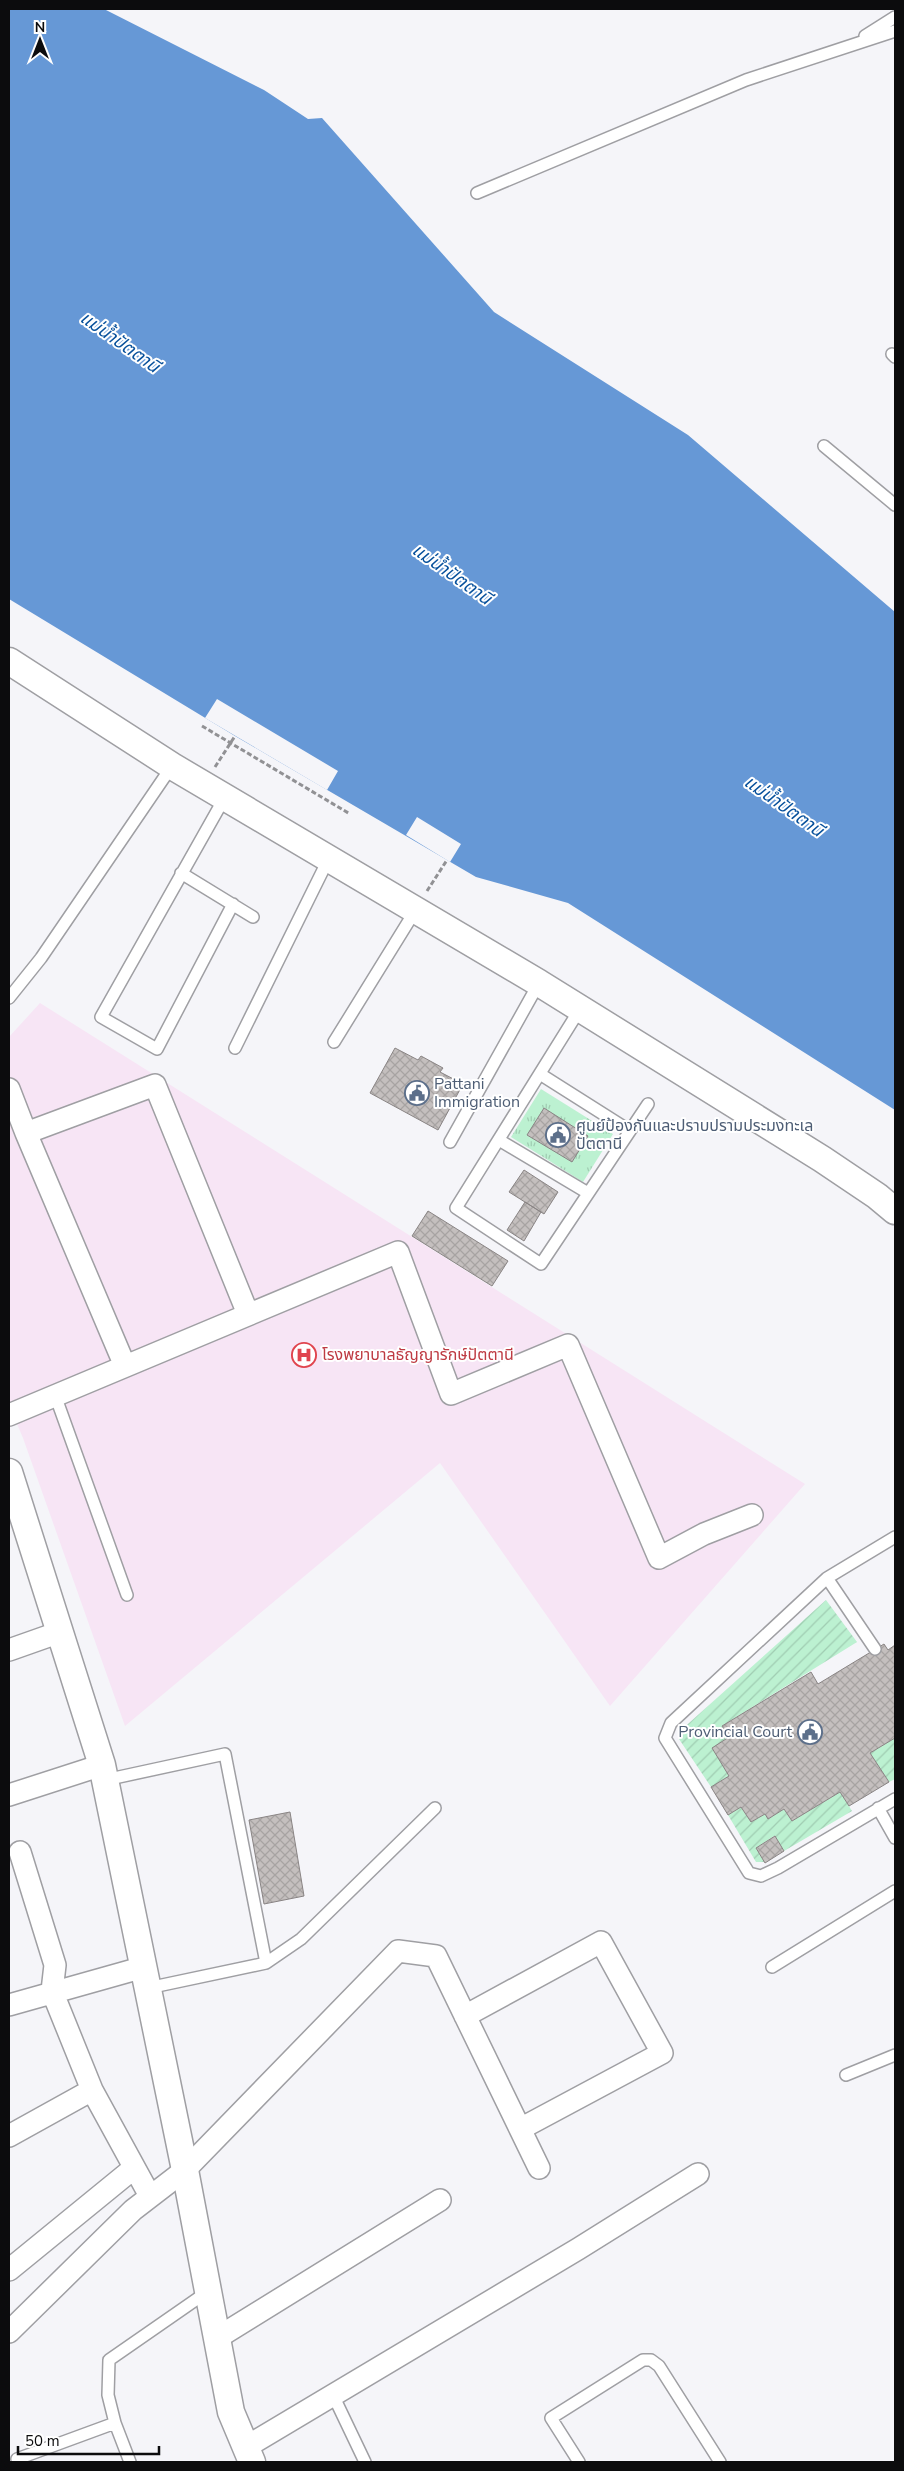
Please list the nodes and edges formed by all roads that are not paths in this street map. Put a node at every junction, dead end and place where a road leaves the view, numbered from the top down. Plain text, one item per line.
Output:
1 (895, 17) edge
2 (895, 30) edge
3 (849, 46) junction
4 (477, 193) dead end
5 (824, 446) dead end
6 (895, 505) edge
7 (9, 660) edge
8 (172, 766) junction
9 (214, 791) junction
10 (328, 860) junction
11 (181, 873) junction
12 (234, 904) junction
13 (415, 911) junction
14 (253, 917) dead end
15 (538, 983) junction
16 (9, 998) edge
17 (580, 1009) junction
18 (334, 1042) dead end
19 (235, 1048) dead end
20 (540, 1074) junction
21 (9, 1089) edge
22 (648, 1104) dead end
23 (630, 1131) junction
24 (26, 1133) junction
25 (499, 1140) junction
26 (450, 1142) dead end
27 (588, 1193) junction
28 (895, 1211) edge
29 (248, 1314) junction
30 (125, 1366) junction
31 (55, 1395) junction
32 (9, 1415) edge
33 (11, 1484) edge
34 (752, 1515) dead end
35 (895, 1537) edge
36 (827, 1578) junction
37 (127, 1595) dead end
38 (60, 1632) junction
39 (875, 1649) dead end
40 (9, 1650) edge
41 (104, 1772) junction
42 (9, 1795) edge
43 (895, 1799) edge
44 (435, 1808) dead end
45 (878, 1808) junction
46 (895, 1838) edge
47 (20, 1852) dead end
48 (895, 1891) edge
49 (266, 1963) junction
50 (772, 1967) dead end
51 (146, 1978) junction
52 (52, 1992) junction
53 (9, 2004) edge
54 (465, 2016) junction
55 (895, 2055) edge
56 (846, 2075) dead end
57 (92, 2090) junction
58 (520, 2129) junction
59 (9, 2136) edge
60 (134, 2168) junction
61 (538, 2168) dead end
62 (185, 2170) junction
63 (698, 2174) dead end
64 (150, 2196) junction
65 (440, 2200) dead end
66 (9, 2270) edge
67 (207, 2292) junction
68 (9, 2332) edge
69 (217, 2338) junction
70 (333, 2395) junction
71 (115, 2423) junction
72 (249, 2455) edge
73 (18, 2459) dead end
74 (130, 2462) edge
75 (365, 2462) edge
76 (579, 2462) edge
77 (720, 2462) edge

1 - 3 lane
2 - 3 lane
3 - 4 lane
5 - 6 lane
7 - 8 street
8 - 9 street
8 - 16 lane
9 - 10 street
9 - 11 lane
10 - 13 street
10 - 19 lane
11 - 12 lane
11 - 12 lane
12 - 14 lane
13 - 15 street
13 - 18 lane
15 - 17 street
15 - 26 lane
17 - 20 lane
17 - 28 street
20 - 23 lane
20 - 25 lane
21 - 24 street
22 - 23 lane
23 - 27 lane
24 - 29 street
24 - 30 street
25 - 27 lane
25 - 27 lane
29 - 30 street
29 - 34 street
30 - 31 street
31 - 32 street
31 - 37 lane
33 - 38 street
35 - 36 lane
36 - 39 lane
36 - 45 lane
38 - 40 street
38 - 41 street
41 - 42 street
41 - 49 lane
41 - 51 street
43 - 45 lane
44 - 49 lane
45 - 46 lane
47 - 52 street
48 - 50 lane
49 - 51 lane
51 - 52 street
51 - 62 street
52 - 53 street
52 - 57 street
54 - 58 street
54 - 58 street
54 - 62 street
55 - 56 lane
57 - 59 street
57 - 60 street
58 - 61 street
60 - 64 street
60 - 66 street
62 - 64 street
62 - 67 street
63 - 70 street
64 - 68 street
65 - 69 street
67 - 69 street
67 - 71 lane
69 - 72 street
70 - 72 street
70 - 75 lane
71 - 73 lane
71 - 74 lane
76 - 77 lane

